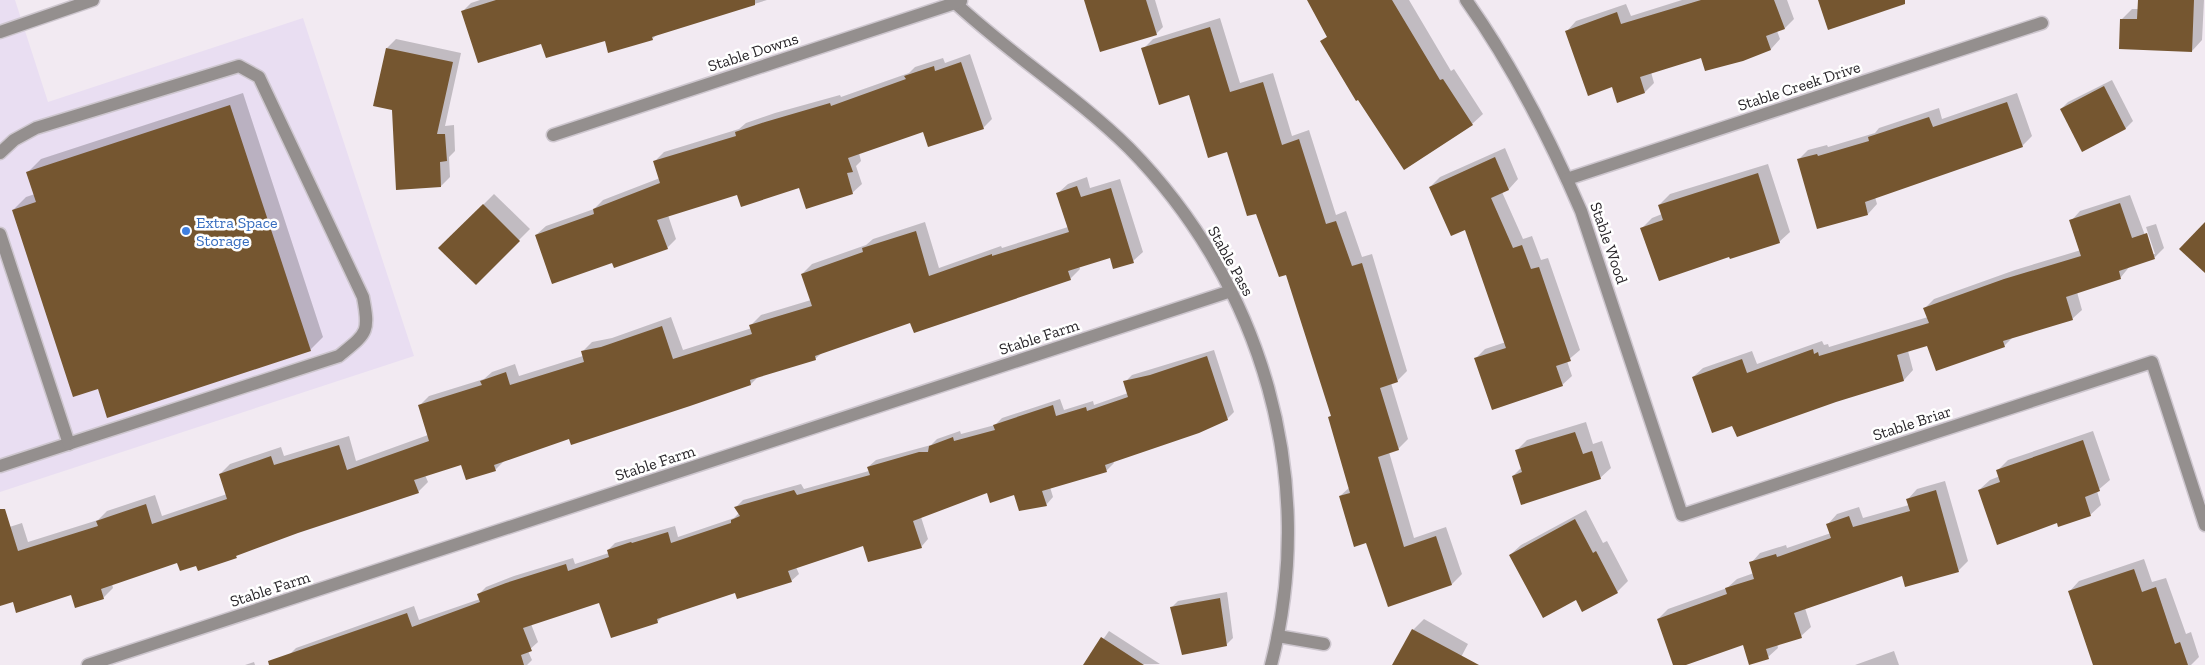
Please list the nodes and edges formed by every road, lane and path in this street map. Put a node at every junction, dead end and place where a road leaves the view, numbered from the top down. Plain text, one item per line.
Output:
1 (93, 0) edge
2 (1466, 0) edge
3 (957, 1) edge
4 (2042, 24) dead end
5 (0, 32) edge
6 (553, 135) dead end
7 (0, 153) edge
8 (1567, 179) junction
9 (0, 234) edge
10 (1231, 291) junction
11 (69, 444) junction
12 (0, 466) edge
13 (1682, 515) joint
14 (2205, 525) edge
15 (1278, 636) junction
16 (1324, 644) dead end
17 (88, 665) edge
18 (1271, 665) edge

1 - 5 street
2 - 8 street, Stable Wood
3 - 6 street, Stable Downs
3 - 10 street, Stable Pass
4 - 8 street, Stable Creek Drive
7 - 11 street
8 - 13 street, Stable Wood
9 - 11 street
10 - 15 street, Stable Pass
10 - 17 street, Stable Farm
11 - 12 street
13 - 14 street, Stable Briar
15 - 16 street
15 - 18 street, Stable Pass

